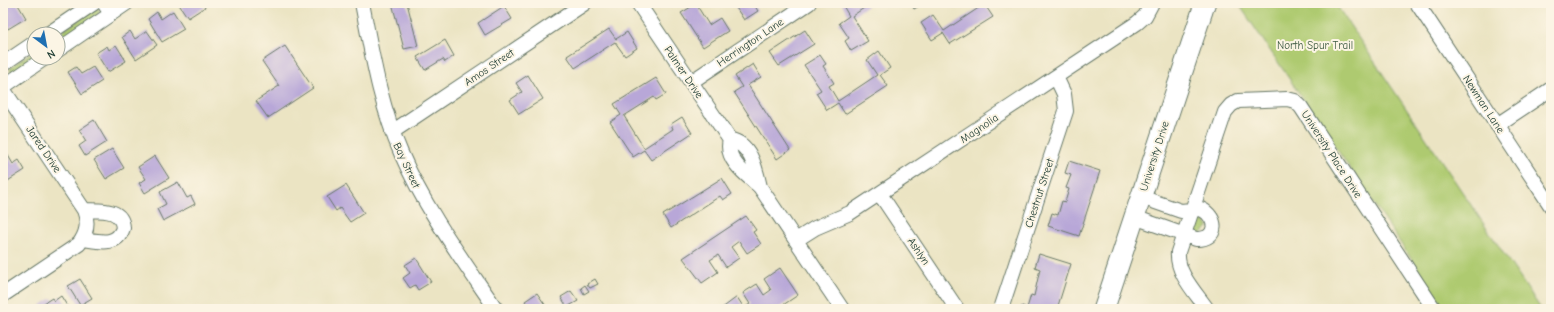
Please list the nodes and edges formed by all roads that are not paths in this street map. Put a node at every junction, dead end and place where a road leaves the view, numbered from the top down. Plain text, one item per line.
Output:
1 (94, 3) edge
2 (127, 3) edge
3 (362, 3) edge
4 (585, 3) edge
5 (638, 3) edge
6 (809, 3) edge
7 (1152, 3) edge
8 (1205, 3) edge
9 (1417, 3) edge
10 (108, 8) edge
11 (60, 26) edge
12 (66, 43) edge
13 (26, 48) edge
14 (3, 64) edge
15 (34, 66) edge
16 (1056, 77) junction
17 (691, 82) junction
18 (3, 88) edge
19 (1551, 90) edge
20 (1498, 125) junction
21 (392, 132) junction
22 (880, 194) junction
23 (1141, 197) junction
24 (1551, 206) edge
25 (84, 210) junction
26 (1192, 210) junction
27 (1134, 217) junction
28 (1184, 234) junction
29 (83, 239) junction
30 (796, 240) junction
31 (3, 295) edge
32 (496, 309) edge
33 (842, 309) edge
34 (957, 309) edge
35 (1001, 309) edge
36 (1104, 309) edge
37 (1207, 309) edge
38 (1434, 309) edge

1 - 11 street
2 - 10 street
3 - 21 street, Bay Street
4 - 21 street, Amos Street
5 - 17 street, Palmer Drive
6 - 17 street, Herrington Lane
7 - 16 street, Magnolia
8 - 23 main road, University Drive
9 - 20 street, Newman Lane
10 - 12 street
13 - 14 street
15 - 18 street
16 - 22 street, Magnolia
16 - 35 street, Chestnut Street
17 - 30 street, Palmer Drive
18 - 25 street, Jared Drive
19 - 20 street
20 - 24 street, Newman Lane
21 - 32 street, Bay Street
22 - 30 street, Magnolia
22 - 34 street, Ashlyn
23 - 26 street
23 - 27 main road, University Drive
25 - 29 street, Jared Drive
25 - 29 street
26 - 28 street, University Place Drive
26 - 28 street
26 - 38 street, University Place Drive
27 - 28 street
27 - 36 main road, University Drive
28 - 37 street, University Place Drive
29 - 31 street
30 - 33 street, Palmer Drive

